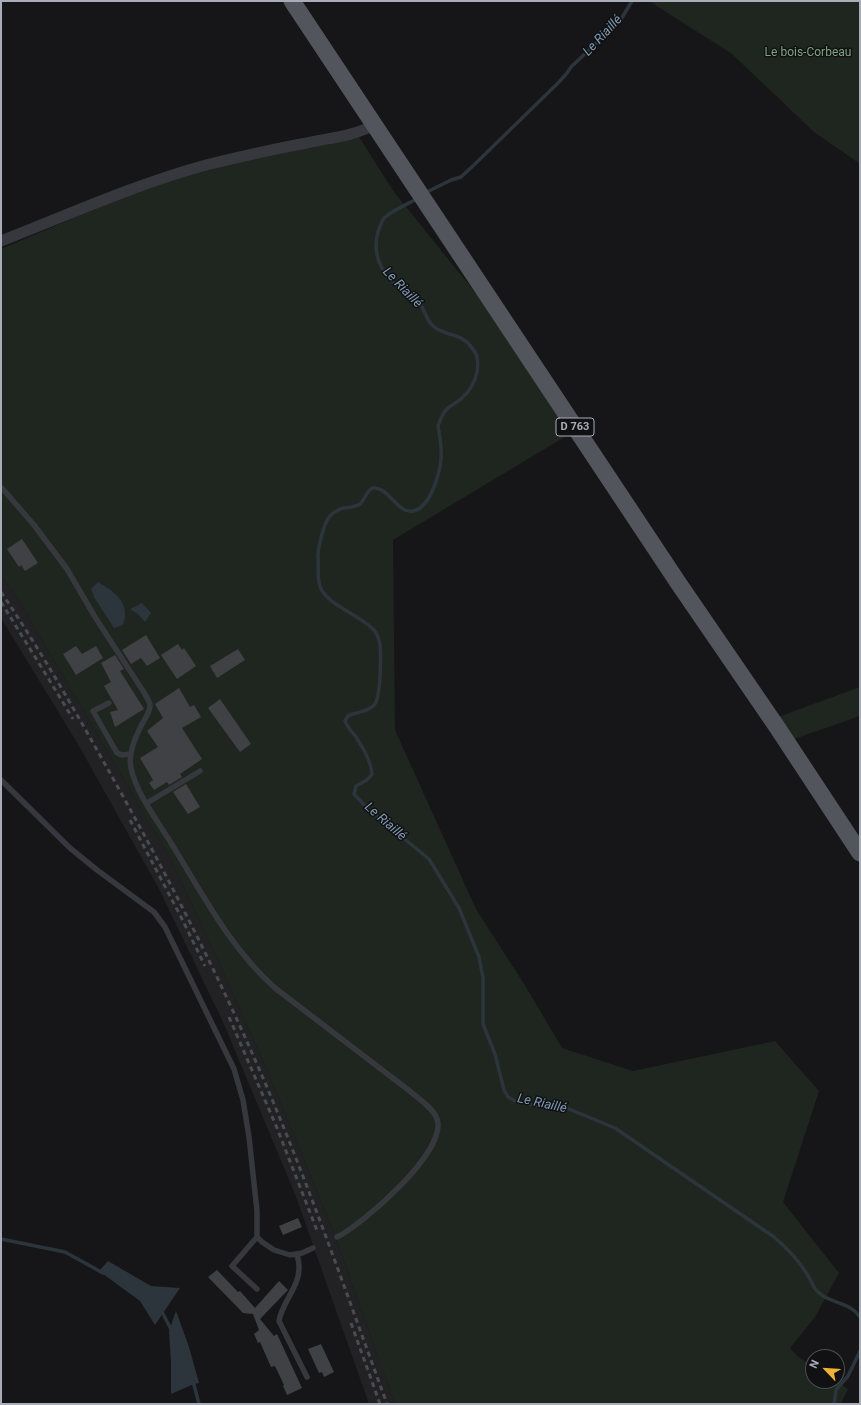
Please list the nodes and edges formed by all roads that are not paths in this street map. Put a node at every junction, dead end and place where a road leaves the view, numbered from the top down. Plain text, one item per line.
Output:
1 (292, 1) edge
2 (374, 125) junction
3 (1, 241) edge
4 (1, 487) edge
5 (108, 703) dead end
6 (130, 754) junction
7 (200, 771) dead end
8 (1, 780) edge
9 (147, 803) junction
10 (860, 853) edge
11 (257, 1237) junction
12 (337, 1237) dead end
13 (313, 1248) dead end
14 (297, 1254) junction
15 (257, 1289) dead end
16 (307, 1378) dead end

1 - 2 main road, D 763
2 - 3 street
2 - 10 main road, D 763
4 - 6 lane
5 - 6 lane
6 - 9 lane
7 - 9 lane
8 - 11 lane
9 - 12 lane
11 - 14 lane
11 - 15 lane
13 - 14 lane
14 - 16 lane

